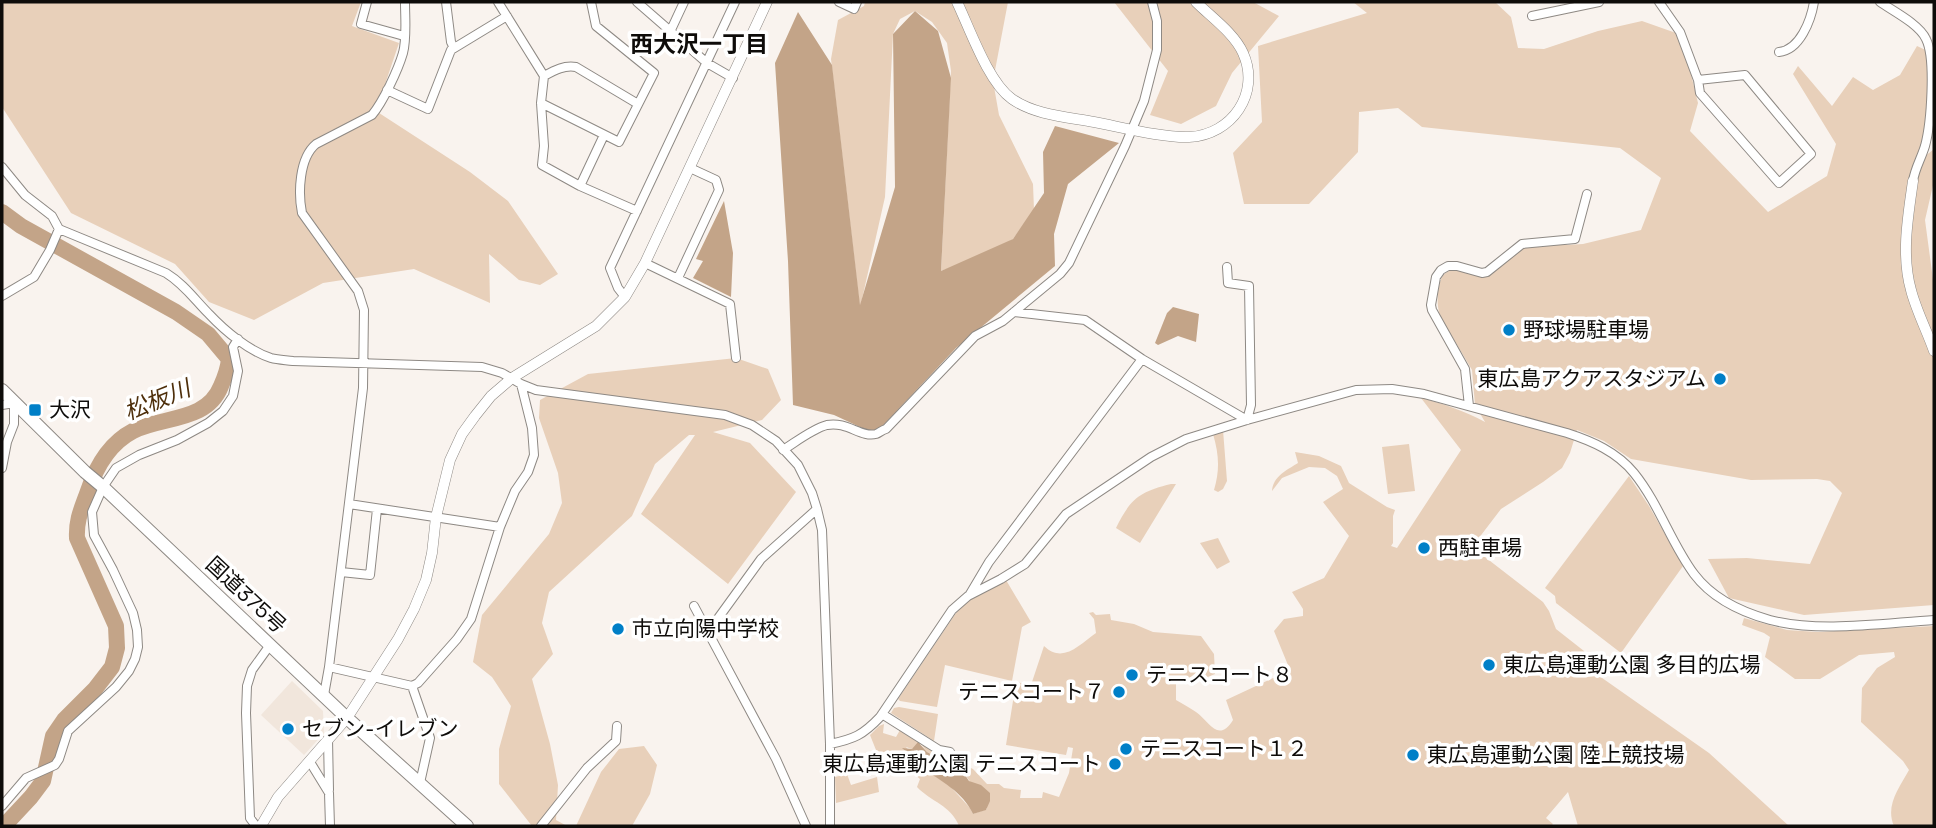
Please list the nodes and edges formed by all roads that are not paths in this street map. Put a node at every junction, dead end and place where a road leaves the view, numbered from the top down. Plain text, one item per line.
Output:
1 (367, 2) edge
2 (405, 2) edge
3 (446, 2) edge
4 (498, 2) edge
5 (591, 2) edge
6 (638, 2) edge
7 (684, 2) edge
8 (735, 2) edge
9 (768, 2) edge
10 (839, 2) edge
11 (857, 2) edge
12 (957, 2) edge
13 (1152, 2) edge
14 (1196, 2) edge
15 (1599, 2) edge
16 (1659, 2) edge
17 (1814, 2) edge
18 (1880, 2) edge
19 (507, 16) junction
20 (1532, 16) dead end
21 (670, 32) junction
22 (404, 36) junction
23 (454, 48) junction
24 (1779, 51) dead end
25 (707, 63) junction
26 (544, 76) junction
27 (733, 78) junction
28 (1698, 80) junction
29 (387, 90) junction
30 (541, 103) junction
31 (638, 104) junction
32 (1133, 129) junction
33 (604, 135) junction
34 (2, 167) edge
35 (690, 167) junction
36 (1913, 181) joint
37 (580, 186) junction
38 (1587, 194) dead end
39 (637, 211) junction
40 (58, 232) junction
41 (645, 262) junction
42 (1227, 267) dead end
43 (678, 278) junction
44 (2, 296) edge
45 (625, 297) junction
46 (1014, 312) junction
47 (238, 339) junction
48 (1934, 351) edge
49 (736, 358) dead end
50 (1142, 359) junction
51 (362, 363) junction
52 (517, 381) junction
53 (2, 390) edge
54 (8, 404) edge
55 (1469, 406) junction
56 (1247, 420) junction
57 (783, 450) junction
58 (2, 468) edge
59 (101, 485) junction
60 (349, 504) junction
61 (377, 509) junction
62 (817, 509) junction
63 (436, 517) junction
64 (500, 527) junction
65 (341, 572) junction
66 (968, 596) junction
67 (694, 606) dead end
68 (1934, 620) edge
69 (707, 631) junction
70 (270, 645) junction
71 (329, 667) junction
72 (372, 678) junction
73 (412, 686) junction
74 (324, 695) junction
75 (882, 714) junction
76 (347, 718) junction
77 (617, 726) dead end
78 (328, 739) junction
79 (830, 744) junction
80 (950, 752) dead end
81 (310, 762) junction
82 (419, 783) junction
83 (329, 793) junction
84 (2, 806) edge
85 (259, 826) edge
86 (330, 826) edge
87 (467, 826) edge
88 (541, 826) edge
89 (806, 826) edge
90 (830, 826) edge

1 - 22 street
2 - 22 street
3 - 23 street
4 - 19 street
5 - 31 street
6 - 21 street
7 - 21 street
8 - 25 street
9 - 27 street
10 - 11 street
12 - 32 street
13 - 32 street
14 - 32 street
15 - 20 street
16 - 28 street
17 - 24 street
18 - 36 street
19 - 23 street
19 - 26 street
21 - 25 street
22 - 29 street
23 - 29 street
25 - 27 street
25 - 39 street
26 - 30 street
26 - 31 street
27 - 35 street
28 - 28 street
29 - 51 street
30 - 33 street
30 - 37 street
31 - 33 street
32 - 46 street
33 - 37 street
34 - 40 street
35 - 41 street
35 - 43 street
36 - 48 street
37 - 39 street
38 - 55 street
39 - 45 street
40 - 44 street
40 - 47 street
41 - 43 street
41 - 45 street
42 - 56 street
43 - 49 street
45 - 52 street
46 - 50 street
46 - 57 street
47 - 51 street
47 - 59 street
50 - 56 street
50 - 66 street
51 - 52 street
51 - 60 street
52 - 57 street
52 - 63 street
52 - 64 street
53 - 54 highway, 国道375号
54 - 58 street
54 - 59 highway, 国道375号
55 - 56 street
55 - 68 street
56 - 66 street
57 - 62 street
59 - 70 highway, 国道375号
59 - 84 street
60 - 61 street
60 - 65 street
61 - 63 street
61 - 65 street
62 - 69 street
62 - 79 street
63 - 64 street
63 - 72 street
64 - 73 street
65 - 71 street
66 - 75 street
67 - 69 street
69 - 89 street
70 - 74 highway, 国道375号
70 - 85 street
71 - 72 street
71 - 74 street
72 - 73 street
72 - 76 street
73 - 82 street
74 - 76 highway, 国道375号
75 - 79 street
75 - 80 street
76 - 78 street
76 - 82 highway, 国道375号
77 - 88 street
78 - 81 street
78 - 83 street
79 - 90 street
81 - 83 street
81 - 85 street
82 - 87 highway, 国道375号
83 - 86 street

